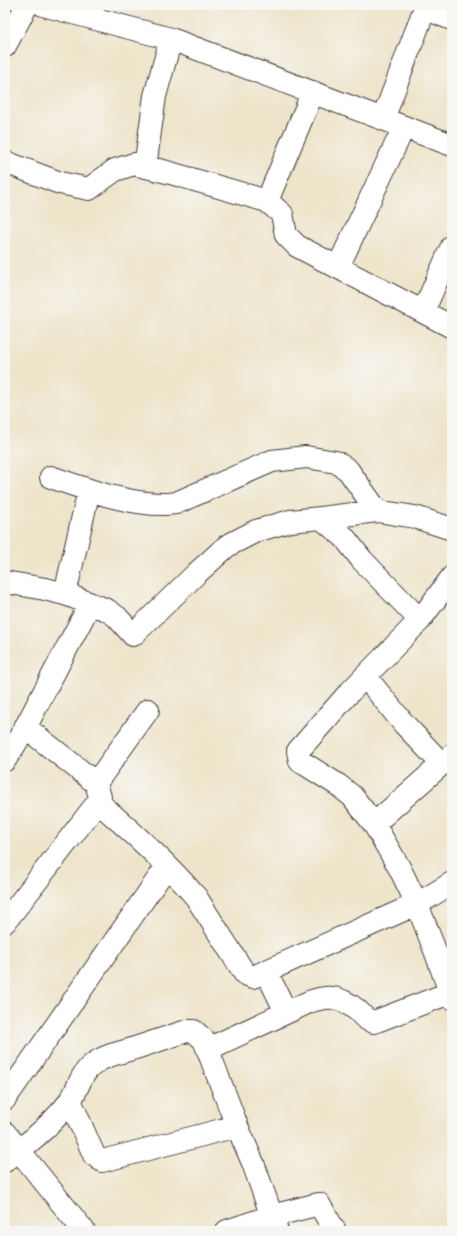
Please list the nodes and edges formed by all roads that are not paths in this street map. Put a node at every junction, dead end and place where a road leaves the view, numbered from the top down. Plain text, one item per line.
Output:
1 (26, 5) edge
2 (56, 7) edge
3 (425, 7) edge
4 (452, 19) edge
5 (171, 39) junction
6 (5, 46) edge
7 (313, 92) junction
8 (384, 119) junction
9 (404, 127) junction
10 (452, 145) edge
11 (5, 162) edge
12 (145, 166) junction
13 (267, 201) junction
14 (452, 246) edge
15 (338, 267) junction
16 (423, 312) junction
17 (452, 327) edge
18 (50, 477) dead end
19 (90, 490) junction
20 (377, 511) junction
21 (321, 518) junction
22 (452, 529) edge
23 (452, 577) edge
24 (5, 582) edge
25 (65, 594) junction
26 (90, 604) junction
27 (420, 620) junction
28 (366, 676) junction
29 (148, 710) dead end
30 (16, 733) edge
31 (5, 760) edge
32 (447, 760) edge
33 (97, 792) junction
34 (374, 824) junction
35 (167, 866) junction
36 (452, 883) edge
37 (417, 904) junction
38 (5, 922) edge
39 (266, 971) junction
40 (451, 994) edge
41 (286, 1012) junction
42 (208, 1049) junction
43 (5, 1099) edge
44 (70, 1100) junction
45 (236, 1126) junction
46 (5, 1133) edge
47 (12, 1156) edge
48 (274, 1223) edge
49 (84, 1231) edge
50 (227, 1231) edge
51 (335, 1231) edge

1 - 6 street
2 - 5 street
3 - 4 street
3 - 8 street
5 - 7 street
5 - 12 street
7 - 8 street
7 - 13 street
8 - 9 street
9 - 10 street
9 - 15 street
11 - 12 street
12 - 13 street
13 - 15 street
14 - 16 street
15 - 16 street
16 - 17 street
18 - 19 street
19 - 20 street
19 - 25 street
20 - 21 street
20 - 22 street
21 - 26 street
21 - 27 street
23 - 27 street
24 - 25 street
25 - 26 street
26 - 30 street
27 - 28 street
28 - 32 street
28 - 34 street
29 - 33 street
30 - 31 street
30 - 33 street
32 - 34 street
33 - 35 street
33 - 38 street
34 - 37 street
35 - 39 street
35 - 43 street
36 - 37 street
37 - 39 street
37 - 40 street
39 - 41 street
40 - 41 street
41 - 42 street
42 - 44 street
42 - 45 street
44 - 45 street
44 - 47 street
45 - 48 street
46 - 47 street
47 - 49 street
48 - 50 street
48 - 51 street

